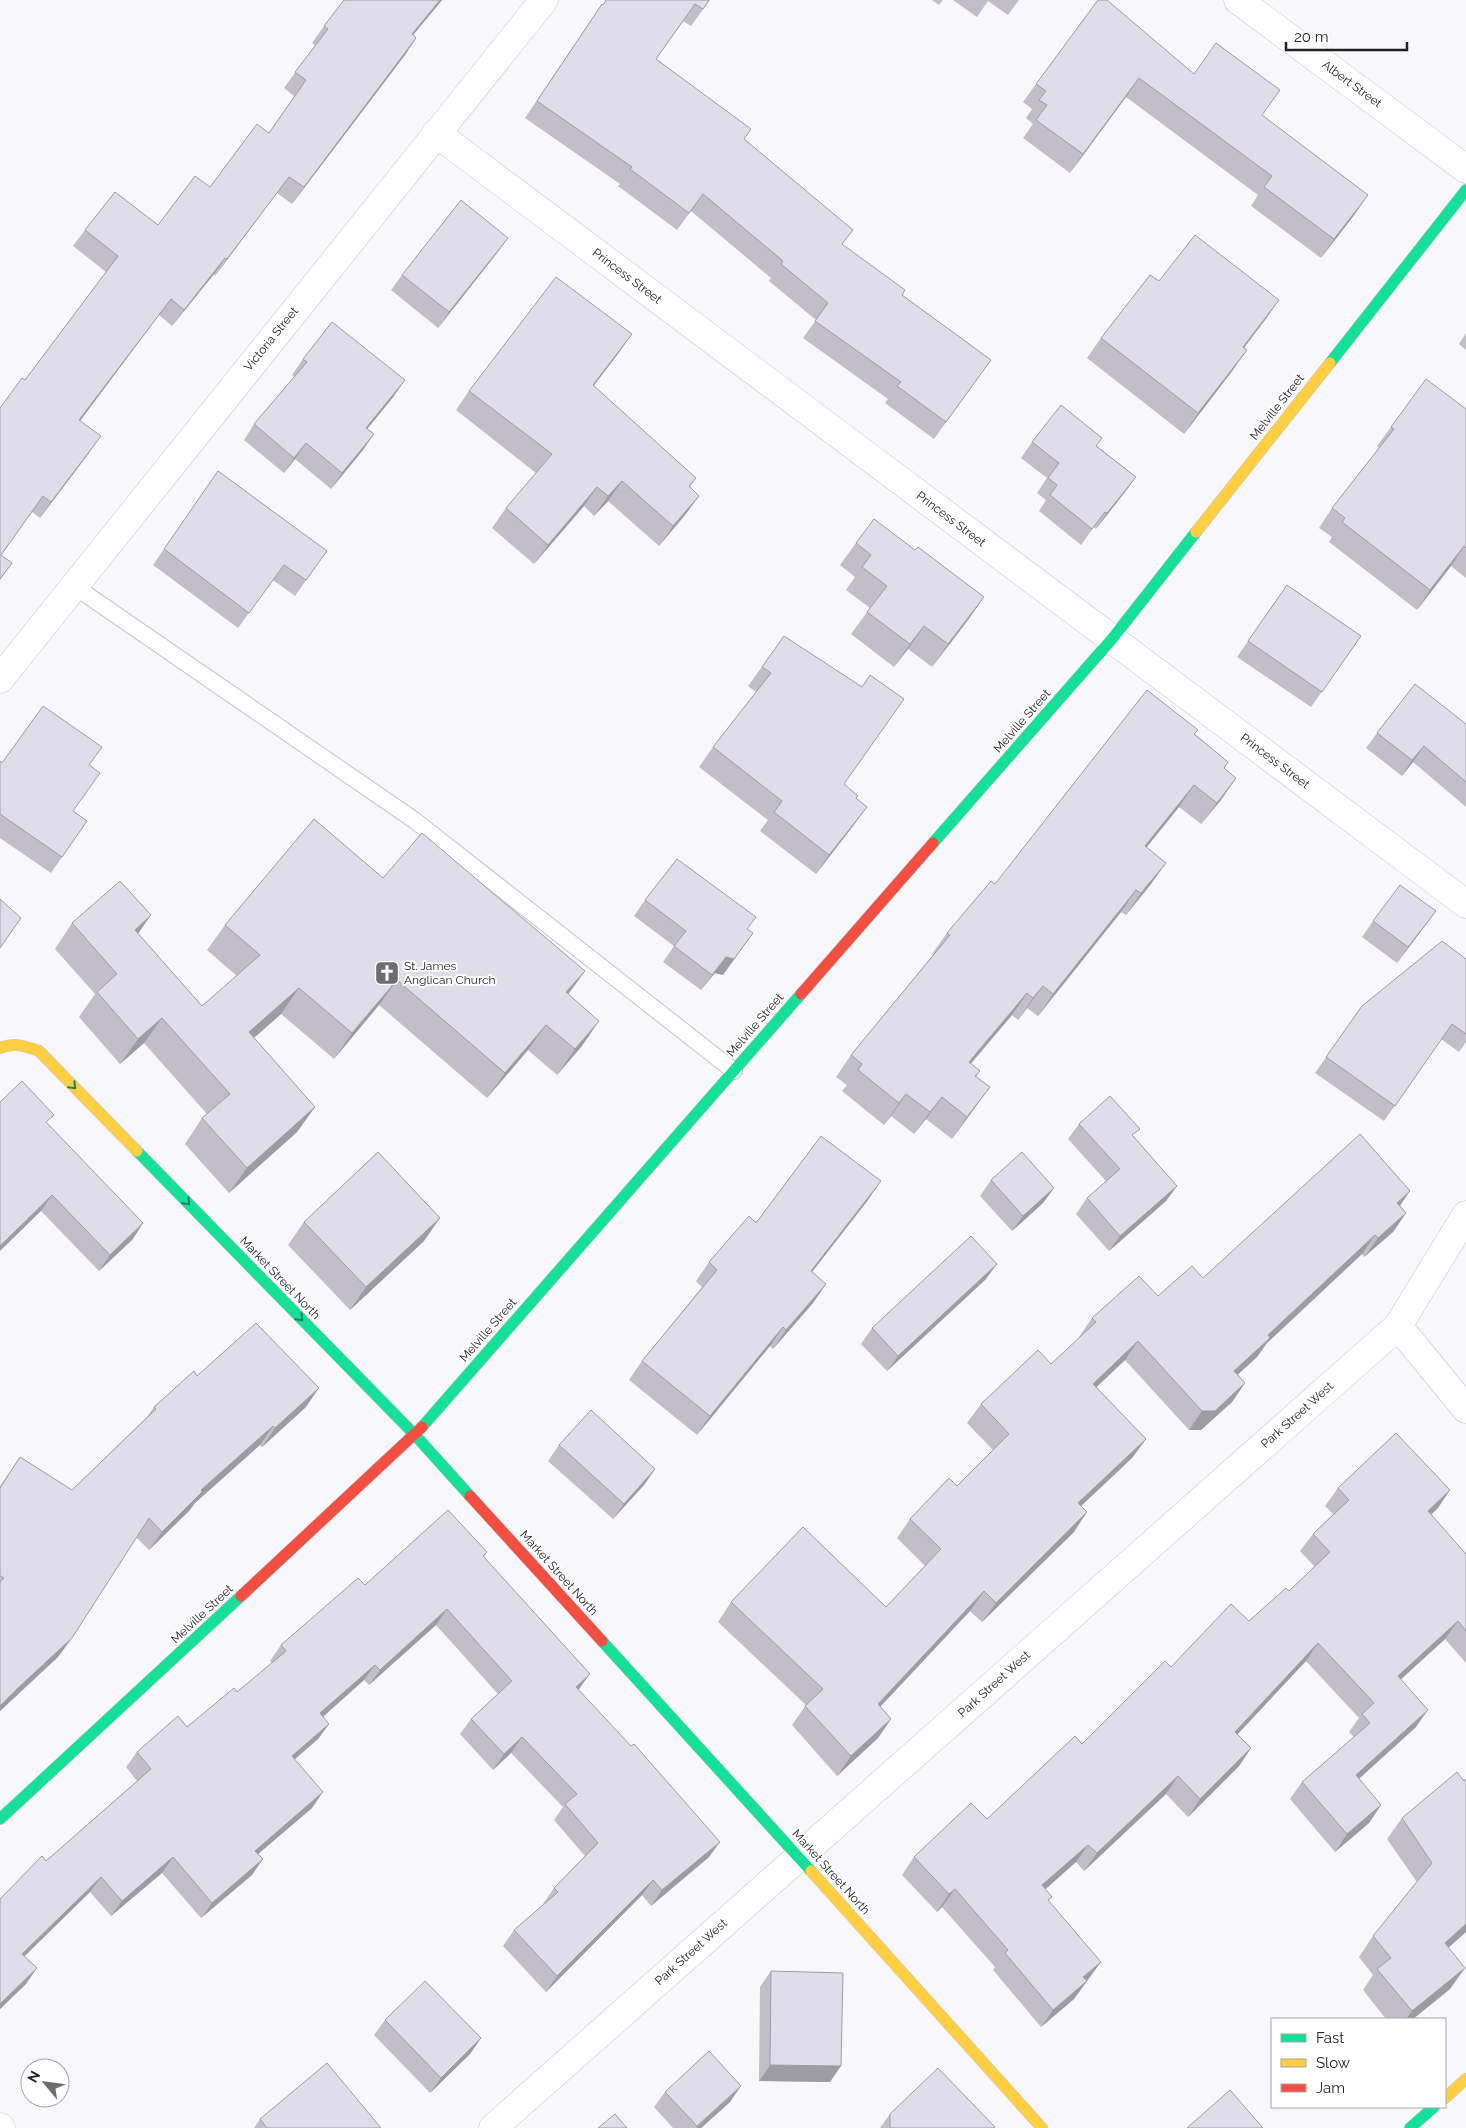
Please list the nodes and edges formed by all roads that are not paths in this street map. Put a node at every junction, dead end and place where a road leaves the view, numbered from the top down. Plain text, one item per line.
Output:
1 (544, 0) edge
2 (1238, 0) edge
3 (436, 133) junction
4 (1466, 169) edge
5 (1466, 190) edge
6 (74, 586) junction
7 (1112, 639) junction
8 (0, 679) edge
9 (1466, 904) edge
10 (0, 1048) edge
11 (734, 1071) junction
12 (1466, 1215) edge
13 (1398, 1326) junction
14 (1466, 1409) edge
15 (415, 1435) junction
16 (0, 1819) edge
17 (799, 1857) junction
18 (1466, 2079) edge
19 (1446, 2097) edge
20 (1433, 2108) edge
21 (493, 2128) edge
22 (1042, 2128) edge
23 (1410, 2128) edge

1 - 3 street, Victoria Street
2 - 4 street, Albert Street
3 - 6 street, Victoria Street
3 - 7 street, Princess Street
5 - 7 street, Melville Street
6 - 8 street, Victoria Street
6 - 11 lane
7 - 9 street, Princess Street
7 - 11 street, Melville Street
10 -> 15 street, Market Street North
11 - 15 street, Melville Street
12 - 13 street, Park Street West
13 - 14 street
13 - 17 street, Park Street West
15 - 16 street, Melville Street
15 - 17 street, Market Street North
17 - 21 street, Park Street West
17 - 22 street, Market Street North
18 - 19 street
20 - 23 street

